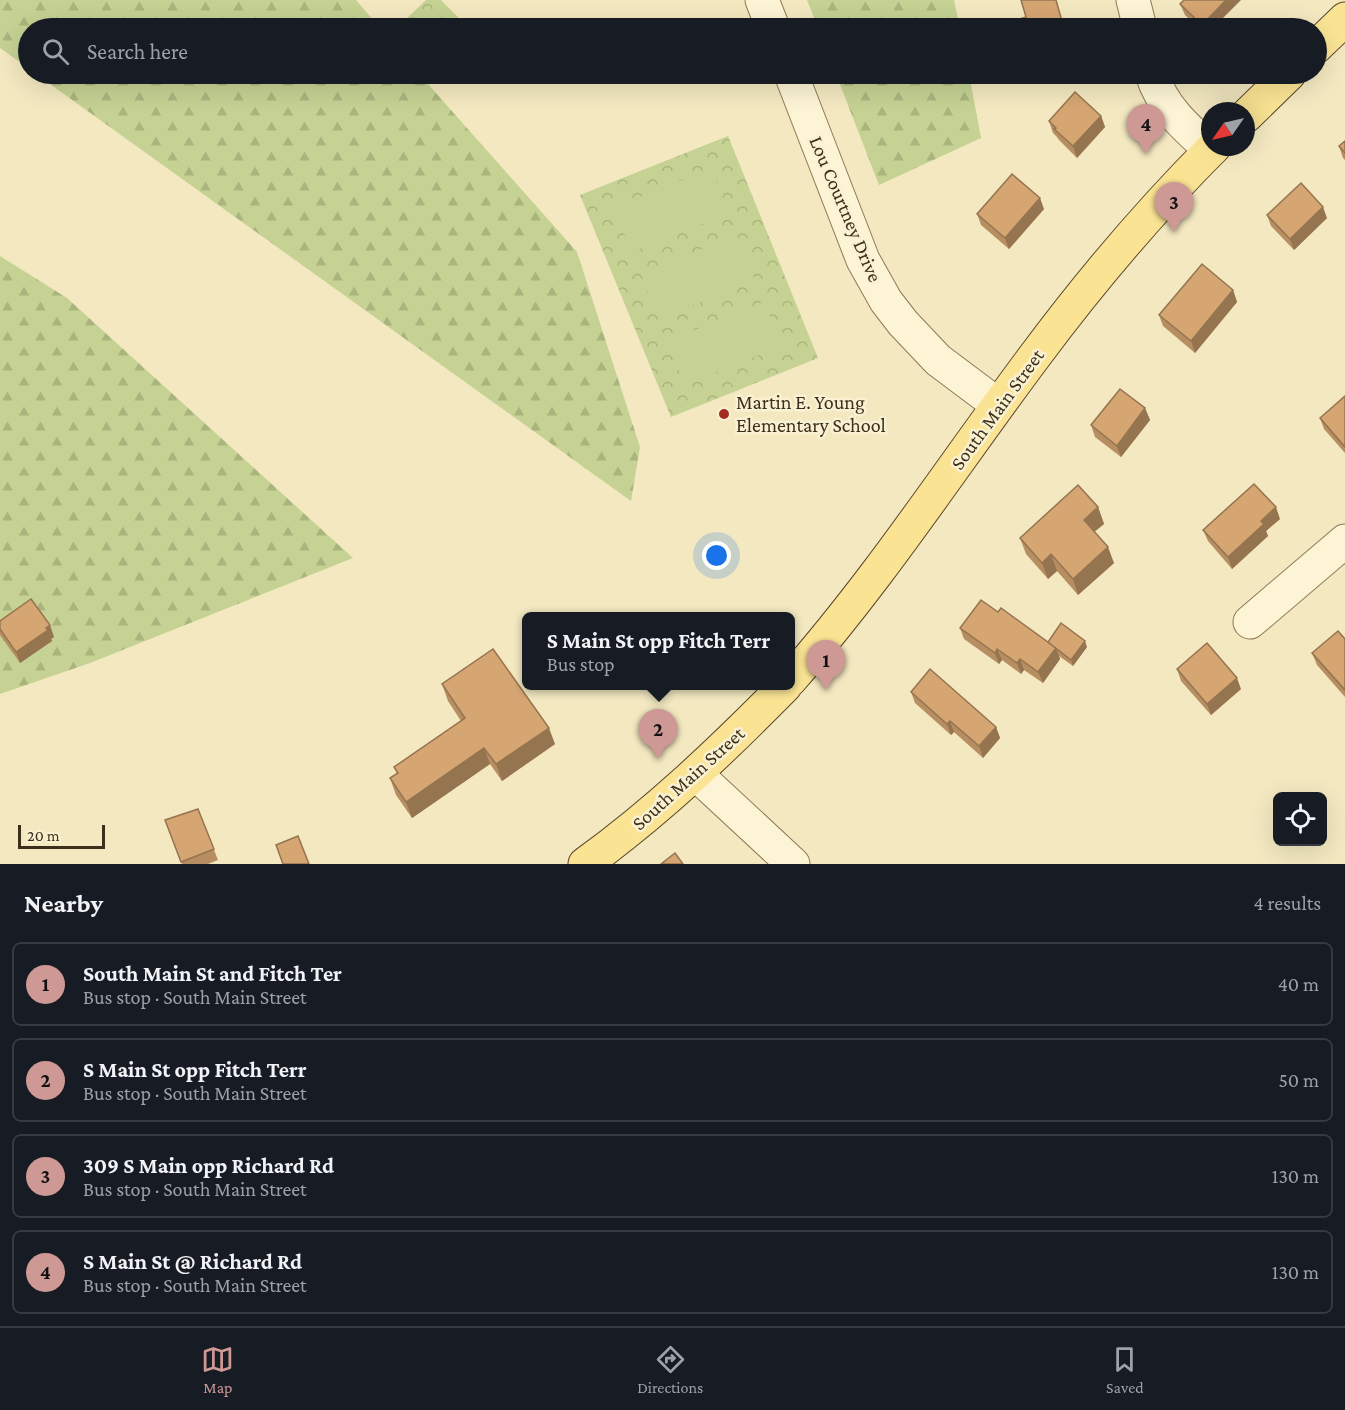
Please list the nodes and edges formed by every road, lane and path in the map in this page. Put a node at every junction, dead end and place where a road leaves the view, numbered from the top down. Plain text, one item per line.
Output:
1 (762, 0) edge
2 (1132, 0) edge
3 (769, 18) edge
4 (1137, 18) edge
5 (1345, 19) edge
6 (1327, 36) edge
7 (795, 84) edge
8 (1156, 84) edge
9 (1279, 84) edge
10 (1255, 107) edge
11 (1201, 138) edge
12 (1206, 156) edge
13 (998, 405) junction
14 (1345, 541) edge
15 (1250, 622) dead end
16 (795, 674) edge
17 (781, 690) edge
18 (696, 774) junction
19 (585, 864) edge
20 (793, 864) edge

1 - 3 street
2 - 4 street
5 - 6 main road
7 - 13 street, Lou Courtney Drive
8 - 11 street
9 - 10 main road
12 - 13 main road, South Main Street
13 - 16 main road, South Main Street
14 - 15 street
17 - 18 main road, South Main Street
18 - 19 main road, South Main Street
18 - 20 street

